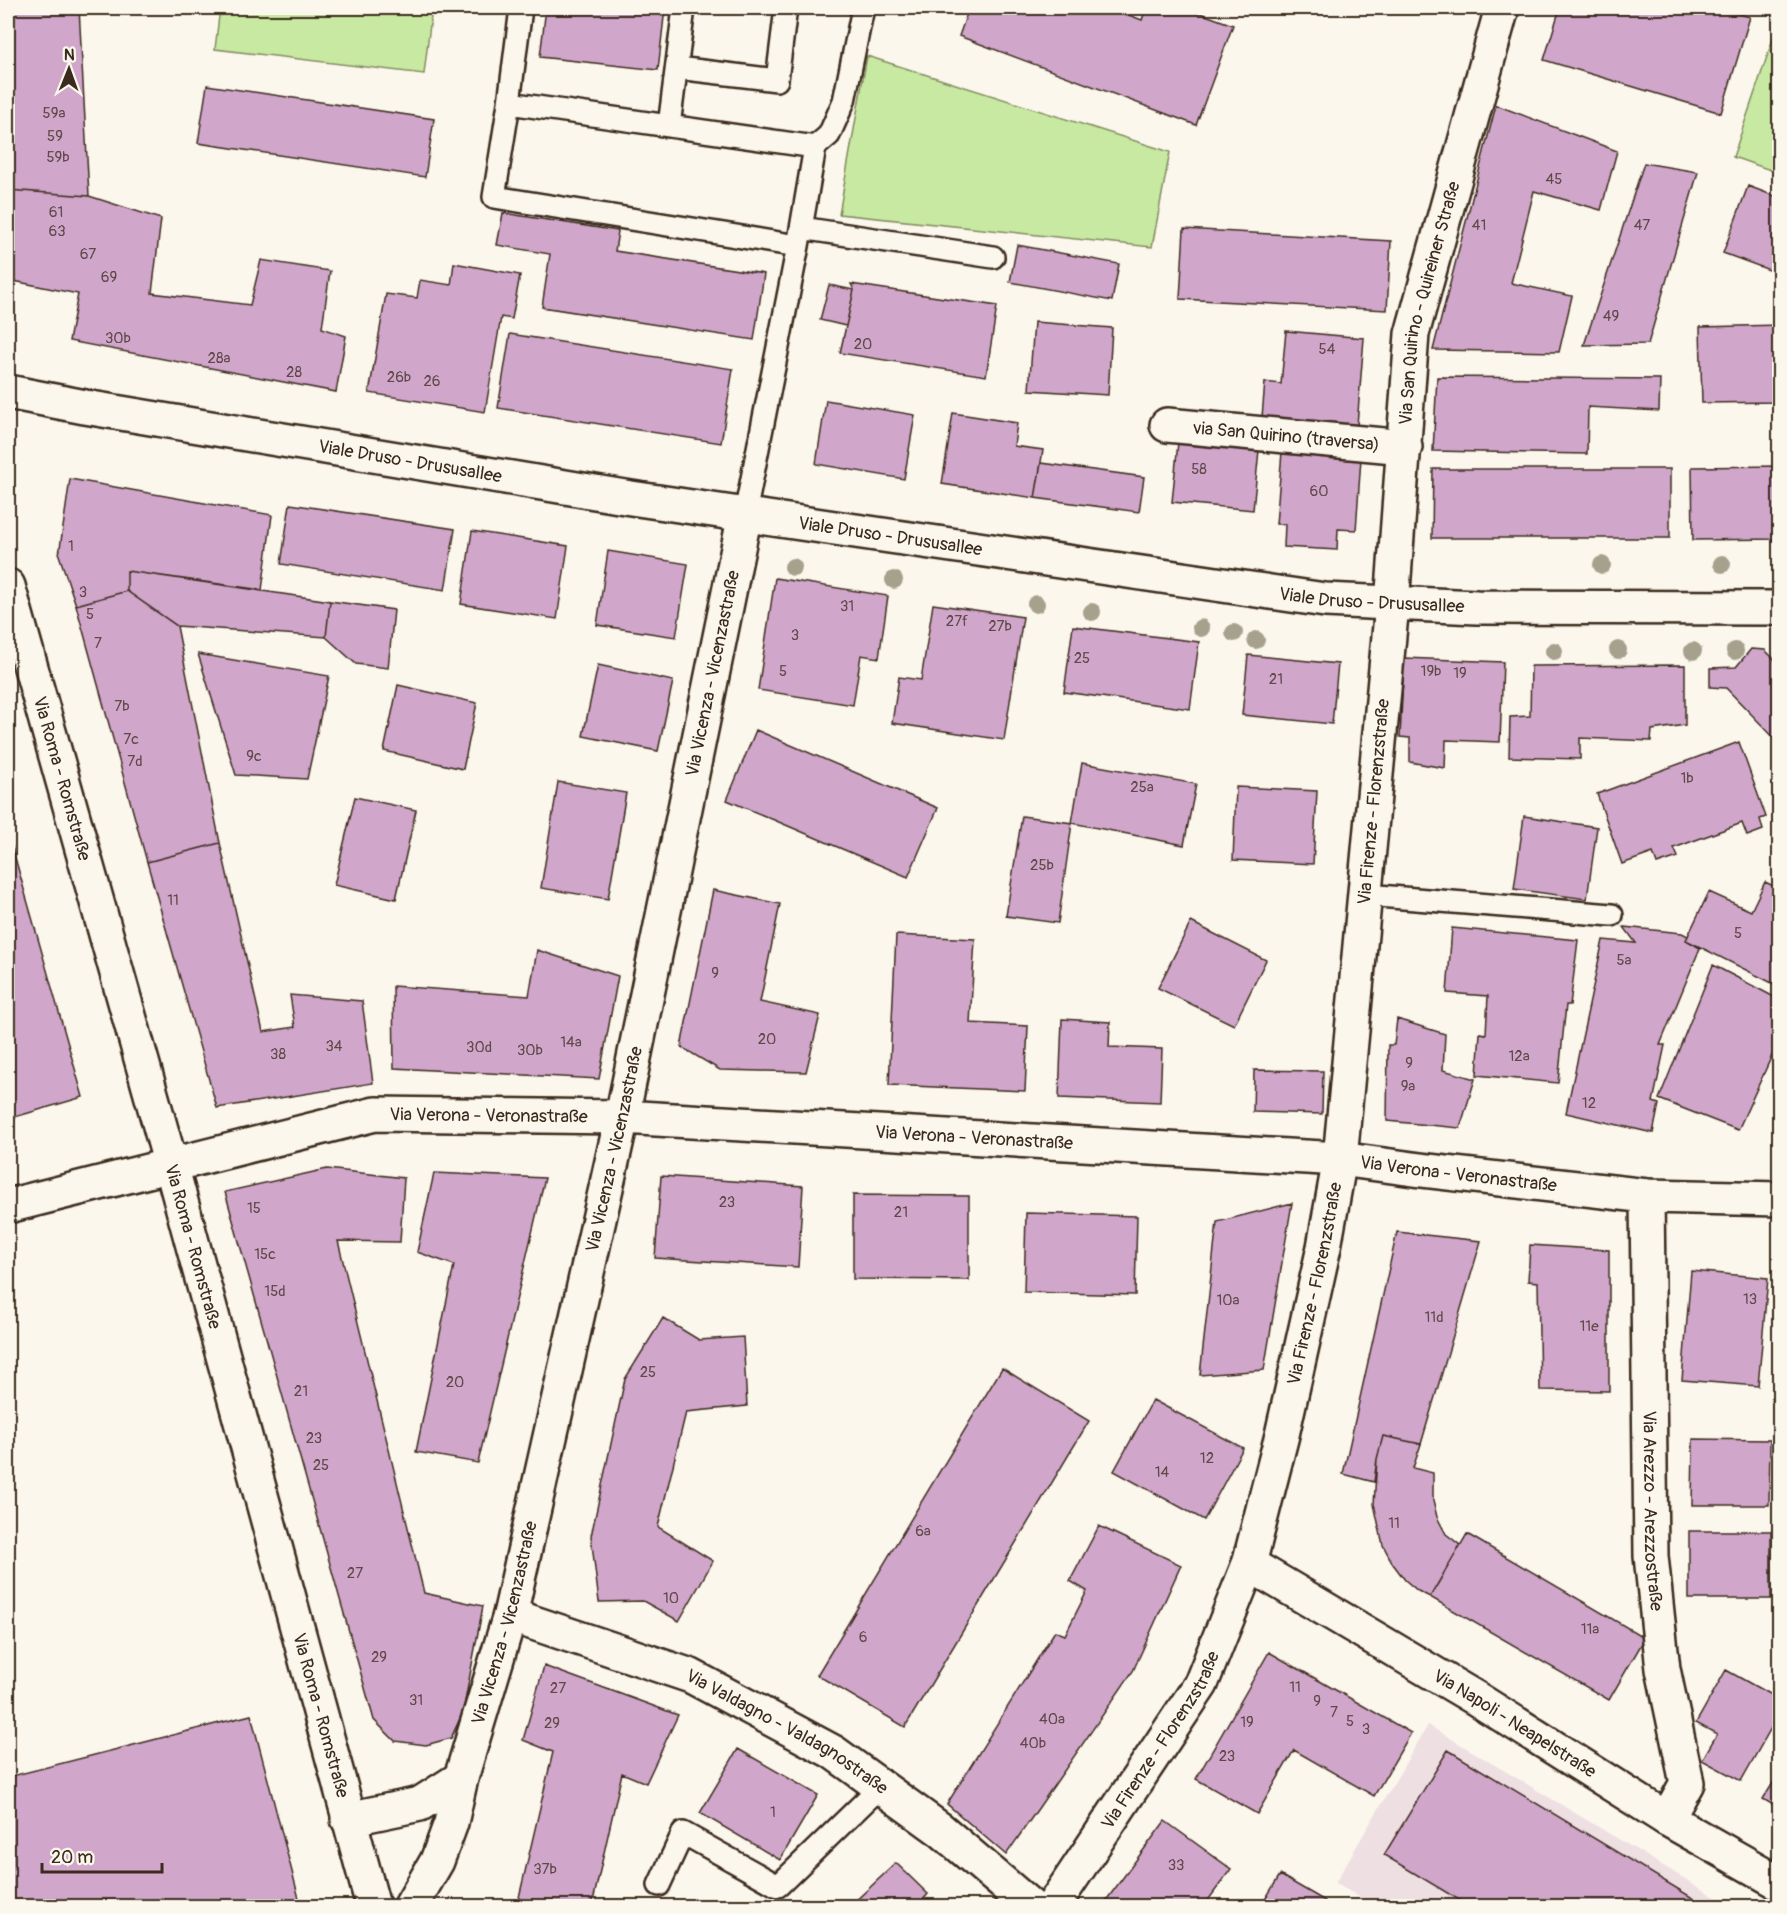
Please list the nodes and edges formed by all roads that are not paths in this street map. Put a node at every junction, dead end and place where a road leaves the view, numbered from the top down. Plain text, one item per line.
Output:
1 (521, 8) edge
2 (684, 8) edge
3 (786, 8) edge
4 (863, 8) edge
5 (1502, 8) edge
6 (677, 68) junction
7 (509, 103) junction
8 (669, 126) junction
9 (815, 147) junction
10 (799, 237) junction
11 (993, 257) dead end
12 (8, 392) edge
13 (1167, 426) dead end
14 (1405, 447) junction
15 (745, 514) junction
16 (8, 586) edge
17 (1392, 604) junction
18 (1779, 608) edge
19 (1366, 894) junction
20 (1612, 915) dead end
21 (622, 1117) junction
22 (1340, 1159) junction
23 (171, 1165) junction
24 (1647, 1196) junction
25 (1779, 1198) edge
26 (8, 1206) edge
27 (1249, 1564) junction
28 (510, 1615) junction
29 (461, 1778) junction
30 (880, 1786) junction
31 (348, 1819) junction
32 (1667, 1819) junction
33 (1779, 1883) edge
34 (659, 1886) dead end
35 (373, 1906) edge
36 (411, 1906) edge
37 (1030, 1906) edge
38 (1053, 1906) edge

1 - 7 lane
2 - 6 lane
3 - 6 lane
4 - 9 lane
5 - 14 street, Via San Quirino - Quireiner Straße
6 - 8 lane
7 - 8 lane
7 - 10 lane
8 - 9 lane
9 - 10 lane
10 - 11 lane
10 - 15 lane
12 - 15 street, Viale Druso - Drususallee
13 - 14 street, via San Quirino (traversa)
14 - 17 street, Via San Quirino - Quireiner Straße
15 - 17 street, Viale Druso - Drususallee
15 - 21 street, Via Vicenza - Vicenzastraße
16 - 23 street, Via Roma - Romstraße
17 - 18 street, Viale Druso - Drususallee
17 - 19 street, Via Firenze - Florenzstraße
19 - 20 lane
19 - 22 street, Via Firenze - Florenzstraße
21 - 22 street, Via Verona - Veronastraße
21 - 23 street, Via Verona - Veronastraße
21 - 28 street, Via Vicenza - Vicenzastraße
22 - 24 street, Via Verona - Veronastraße
22 - 27 street, Via Firenze - Florenzstraße
23 - 26 street, Via Verona - Veronastraße
23 - 31 street, Via Roma - Romstraße
24 - 25 street, Via Verona - Veronastraße
24 - 32 street, Via Arezzo - Arezzostraße
27 - 32 street, Via Napoli - Neapelstraße
27 - 38 street, Via Firenze - Florenzstraße
28 - 29 street, Via Vicenza - Vicenzastraße
28 - 30 street, Via Valdagno - Valdagnostraße
29 - 31 street
29 - 36 street, Via Vicenza - Vicenzastraße
30 - 34 lane
30 - 37 street, Via Valdagno - Valdagnostraße
31 - 35 street, Via Roma - Romstraße
32 - 33 street, Via Napoli - Neapelstraße

